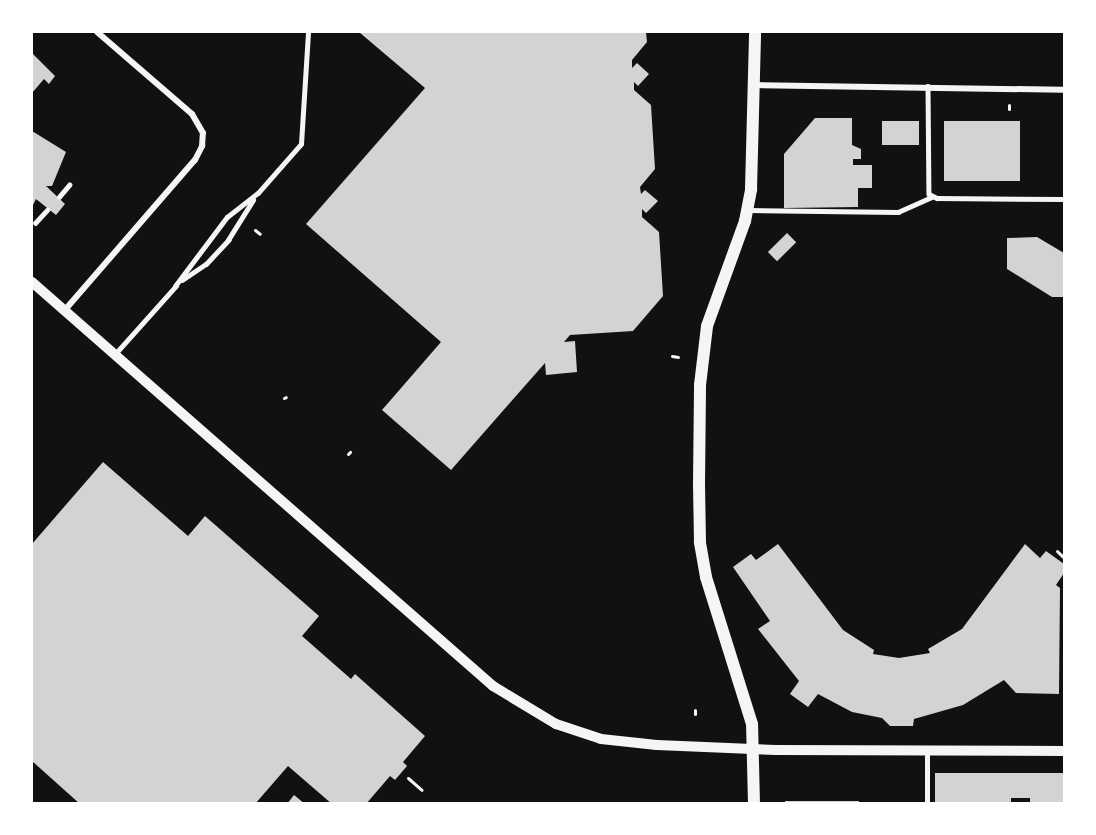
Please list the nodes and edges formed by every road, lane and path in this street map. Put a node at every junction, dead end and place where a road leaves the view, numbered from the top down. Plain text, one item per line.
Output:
1 (97, 32) edge
2 (308, 32) edge
3 (755, 32) edge
4 (754, 85) junction
5 (928, 86) junction
6 (1065, 90) edge
7 (69, 185) dead end
8 (258, 193) junction
9 (59, 196) dead end
10 (932, 197) junction
11 (1065, 199) edge
12 (46, 210) dead end
13 (748, 210) junction
14 (36, 223) dead end
15 (255, 230) dead end
16 (260, 234) dead end
17 (32, 282) edge
18 (175, 286) junction
19 (64, 311) junction
20 (114, 355) junction
21 (672, 356) dead end
22 (678, 357) dead end
23 (1057, 551) dead end
24 (1063, 557) edge
25 (754, 750) junction
26 (1065, 751) edge
27 (927, 752) junction
28 (408, 777) dead end
29 (422, 790) dead end
30 (754, 804) edge
31 (927, 804) edge

1 - 19 street
2 - 8 lane
3 - 4 main road
4 - 5 street
4 - 13 main road
5 - 6 street
5 - 10 lane
7 - 9 lane
8 - 18 lane
8 - 18 lane
10 - 11 lane
10 - 13 lane
12 - 14 lane
13 - 25 main road
15 - 16 path
17 - 19 street
18 - 20 lane
19 - 20 street
20 - 25 street
21 - 22 path
23 - 24 path
25 - 27 street
25 - 30 main road
26 - 27 street
27 - 31 lane
28 - 29 path

